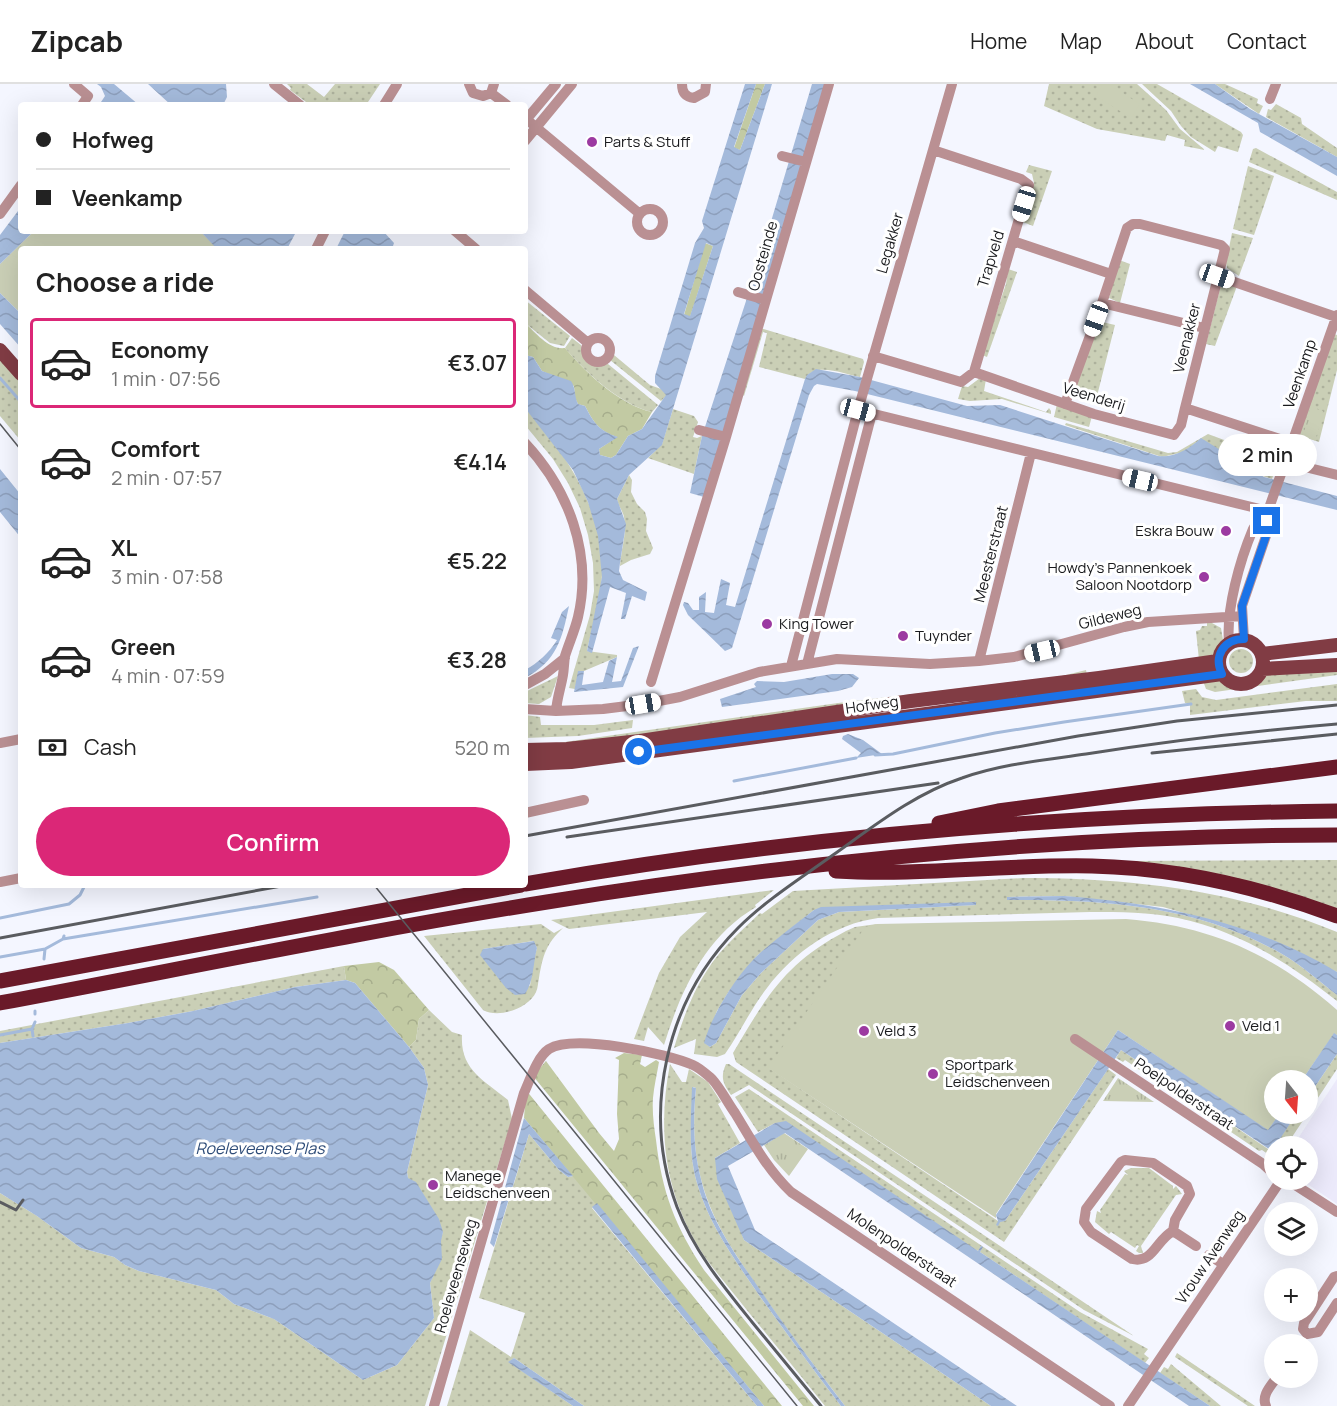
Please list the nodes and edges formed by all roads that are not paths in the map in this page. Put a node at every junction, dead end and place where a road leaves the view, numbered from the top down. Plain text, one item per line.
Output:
1 (74, 84) edge
2 (274, 84) edge
3 (397, 84) edge
4 (469, 84) edge
5 (556, 84) edge
6 (572, 84) edge
7 (681, 84) edge
8 (706, 84) edge
9 (829, 84) edge
10 (952, 84) edge
11 (1276, 84) edge
12 (492, 88) edge
13 (1270, 99) dead end
14 (84, 102) edge
15 (296, 102) edge
16 (388, 102) edge
17 (504, 102) edge
18 (528, 118) edge
19 (528, 122) edge
20 (535, 128) junction
21 (528, 137) edge
22 (933, 150) junction
23 (782, 156) dead end
24 (805, 161) junction
25 (18, 189) edge
26 (0, 214) edge
27 (640, 214) dead end
28 (458, 234) edge
29 (1013, 241) junction
30 (472, 246) edge
31 (1111, 274) junction
32 (1217, 276) junction
33 (738, 292) dead end
34 (528, 293) edge
35 (764, 299) junction
36 (1102, 303) junction
37 (1337, 316) edge
38 (1204, 328) junction
39 (588, 343) dead end
40 (0, 350) edge
41 (873, 357) junction
42 (18, 371) edge
43 (974, 372) junction
44 (1065, 404) junction
45 (1185, 408) junction
46 (858, 410) junction
47 (872, 413) junction
48 (701, 431) dead end
49 (724, 436) junction
50 (1292, 443) junction
51 (528, 446) edge
52 (1031, 453) junction
53 (1285, 462) junction
54 (1337, 475) edge
55 (1269, 507) junction
56 (1242, 616) junction
57 (1228, 617) junction
58 (1244, 639) junction
59 (1229, 642) junction
60 (1337, 645) edge
61 (1262, 654) junction
62 (565, 658) junction
63 (979, 661) junction
64 (807, 663) junction
65 (1337, 665) edge
66 (791, 666) junction
67 (1220, 667) junction
68 (1262, 669) junction
69 (651, 682) dead end
70 (528, 683) edge
71 (528, 709) edge
72 (556, 711) junction
73 (18, 739) edge
74 (0, 742) edge
75 (528, 750) edge
76 (528, 764) edge
77 (1337, 767) edge
78 (584, 800) dead end
79 (1337, 811) edge
80 (528, 812) edge
81 (1337, 835) edge
82 (868, 837) junction
83 (788, 868) junction
84 (18, 879) edge
85 (0, 882) edge
86 (528, 884) edge
87 (507, 888) edge
88 (1318, 909) junction
89 (1337, 916) edge
90 (1337, 923) edge
91 (0, 981) edge
92 (0, 1003) edge
93 (1076, 1039) dead end
94 (713, 1081) joint
95 (1264, 1165) edge
96 (1270, 1190) edge
97 (1303, 1190) edge
98 (1337, 1212) edge
99 (1173, 1231) junction
100 (1196, 1246) dead end
101 (1209, 1255) dead end
102 (1223, 1264) junction
103 (1337, 1276) edge
104 (1337, 1303) edge
105 (1307, 1334) joint
106 (1269, 1388) edge
107 (434, 1406) edge
108 (1110, 1406) edge
109 (1128, 1406) edge
110 (1266, 1406) edge

1 - 14 street
2 - 15 street
3 - 16 street
4 - 12 street
5 - 18 street
6 - 20 street
7 - 8 street
9 - 24 street, Oosteinde
10 - 22 street, Legakker
11 - 13 street
12 - 17 street
19 - 20 street
20 - 21 street
20 - 27 street
22 - 29 street, Trapveld
22 - 41 street, Legakker
23 - 24 street
24 - 35 street, Oosteinde
25 - 26 street
28 - 30 street
29 - 31 street
29 - 43 street, Trapveld
31 - 32 street, Veenakker
31 - 36 street
32 - 37 street
32 - 38 street, Veenakker
33 - 35 street
34 - 39 street
35 - 49 street, Oosteinde
36 - 38 street
36 - 44 street
37 - 50 street, Veenkamp
38 - 45 street, Veenakker
40 - 42 main road
41 - 43 street
41 - 46 street, Legakker
43 - 44 street, Veenderij
44 - 45 street, Veenderij
45 - 50 street
46 - 47 street
46 - 66 street
47 - 52 street
47 - 64 street
48 - 49 street
49 - 69 street, Oosteinde
50 - 53 street, Veenkamp
51 - 62 street
52 - 55 street
52 - 63 street, Meesterstraat
53 - 54 street
53 - 55 street, Veenkamp
55 - 56 street, Veenkamp
55 - 57 street, Veenkamp
56 - 57 street, Gildeweg
56 - 58 street, Veenkamp
57 - 59 street, Veenkamp
57 - 63 street, Gildeweg
58 - 59 main road
58 - 61 main road
59 - 67 main road
60 - 61 main road
61 - 68 main road
62 - 70 street
62 - 72 street
63 - 64 street, Gildeweg
64 - 66 street, Gildeweg
65 - 68 main road
66 - 72 street, Gildeweg
67 - 68 main road
67 - 75 main road, Hofweg
67 - 76 main road, Hofweg
71 - 72 street, Gildeweg
73 - 74 street
77 - 82 highway
78 - 80 street
79 - 82 highway
81 - 83 highway
82 - 86 highway
83 - 88 highway
83 - 92 highway
84 - 85 street
87 - 91 highway
88 - 89 highway
88 - 90 highway
93 - 95 street, Poelpolderstraat
94 - 107 street, Roeleveenseweg
94 - 108 street, Molenpolderstraat
96 - 102 street, Vrouw Avenweg
97 - 98 street
99 - 99 street
99 - 100 street
101 - 102 street
102 - 109 street, Vrouw Avenweg
103 - 105 street
104 - 105 street
106 - 110 street

